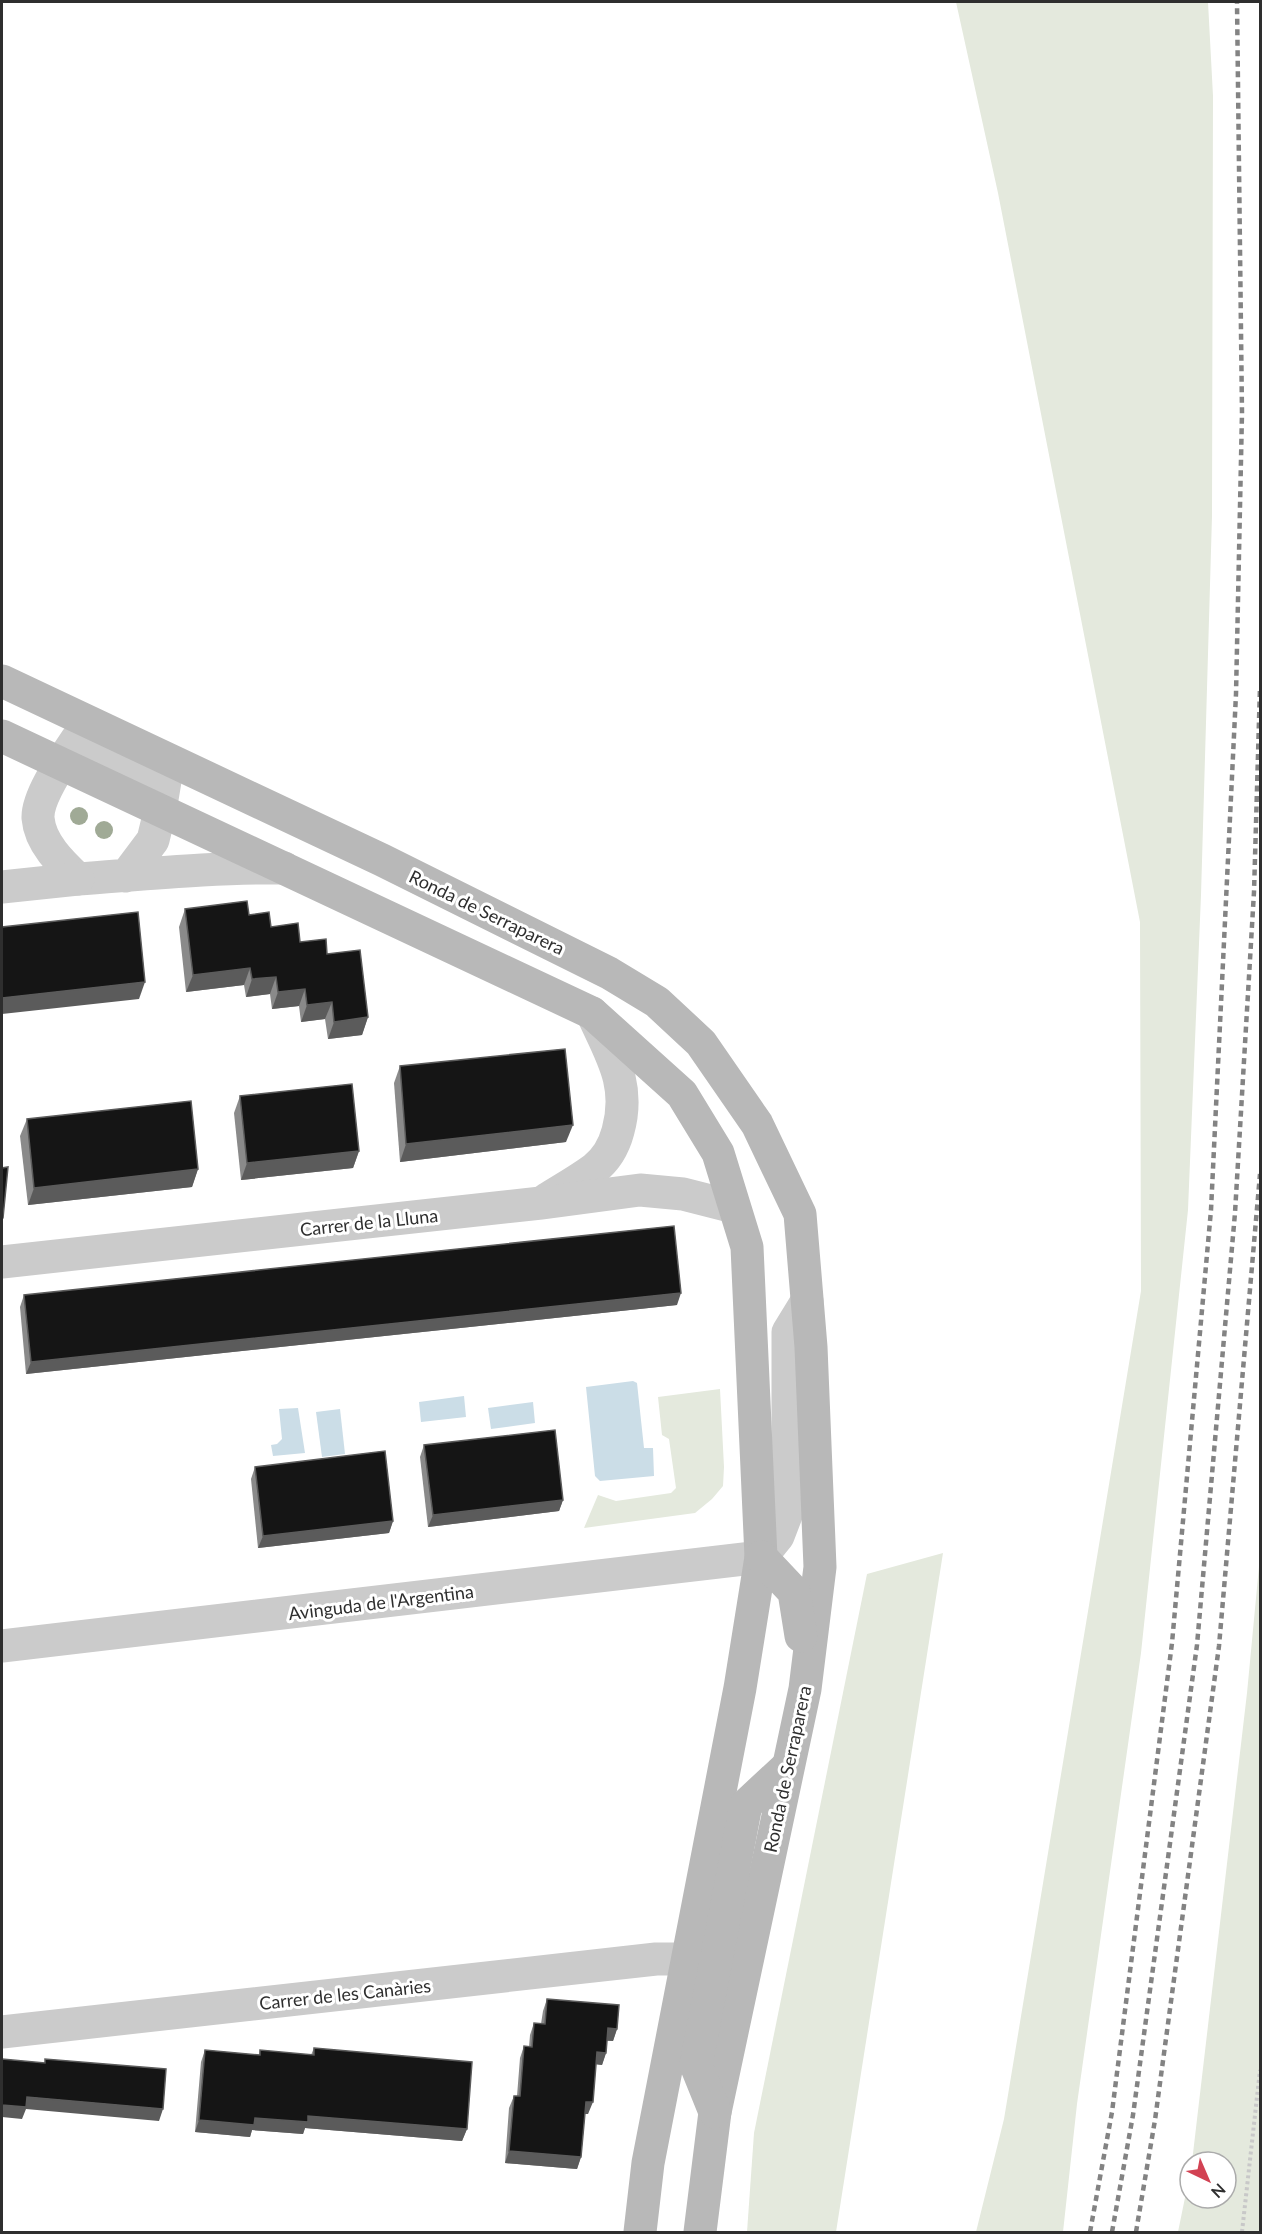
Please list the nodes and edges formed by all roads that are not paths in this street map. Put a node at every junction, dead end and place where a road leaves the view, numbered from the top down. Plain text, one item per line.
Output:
1 (2, 681) edge
2 (2, 700) edge
3 (2, 736) edge
4 (69, 751) junction
5 (163, 796) junction
6 (321, 831) junction
7 (284, 868) junction
8 (126, 876) junction
9 (78, 879) junction
10 (2, 887) edge
11 (592, 1013) junction
12 (541, 1203) junction
13 (734, 1207) junction
14 (2, 1262) edge
15 (807, 1301) junction
16 (761, 1557) junction
17 (2, 1646) edge
18 (804, 1689) junction
19 (788, 1766) junction
20 (725, 1915) junction
21 (689, 1959) junction
22 (708, 2003) junction
23 (2, 2032) edge
24 (715, 2112) junction
25 (640, 2232) edge
26 (699, 2232) edge

1 - 6 street, Ronda de Serraparera
2 - 4 street
3 - 4 street
4 - 5 street
4 - 9 street
5 - 6 street
5 - 7 street
5 - 8 street
6 - 15 street, Ronda de Serraparera
7 - 8 street
7 - 11 street
8 - 9 street
9 - 10 street
11 - 12 street
11 - 13 street
12 - 13 street, Carrer de la Lluna
12 - 14 street, Carrer de la Lluna
13 - 16 street
15 - 16 street
15 - 18 street, Ronda de Serraparera
16 - 17 street, Avinguda de l'Argentina
16 - 18 street
16 - 21 street
18 - 19 street, Ronda de Serraparera
19 - 20 street
19 - 24 street, Ronda de Serraparera
20 - 21 street
20 - 22 street
21 - 22 street
21 - 23 street, Carrer de les Canàries
21 - 25 street
22 - 24 street
24 - 26 street, Ronda de Serraparera

